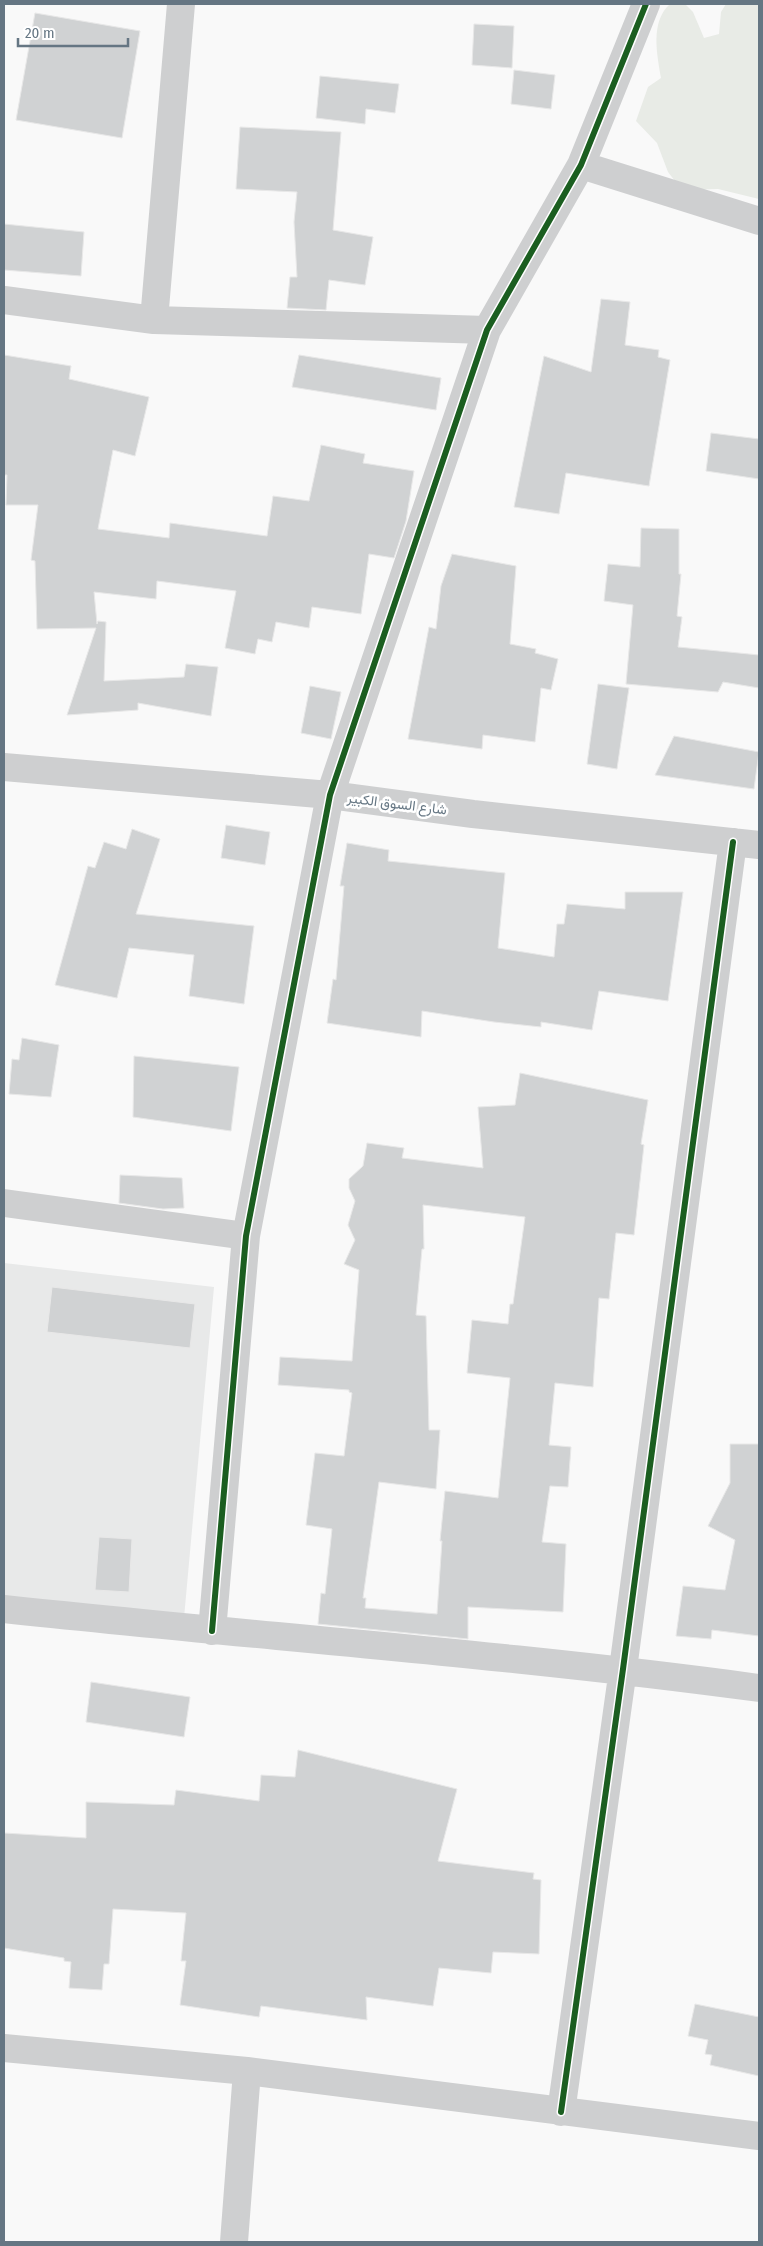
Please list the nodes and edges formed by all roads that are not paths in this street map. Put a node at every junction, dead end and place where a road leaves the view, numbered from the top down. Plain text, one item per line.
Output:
1 (180, 4) edge
2 (646, 4) edge
3 (581, 165) junction
4 (759, 221) edge
5 (4, 300) edge
6 (154, 320) junction
7 (487, 330) junction
8 (4, 766) edge
9 (330, 795) junction
10 (746, 843) edge
11 (4, 1203) edge
12 (246, 1236) junction
13 (4, 1609) edge
14 (212, 1631) junction
15 (623, 1669) junction
16 (759, 1688) edge
17 (4, 2048) edge
18 (247, 2071) junction
19 (561, 2112) junction
20 (759, 2136) edge
21 (234, 2242) edge

1 - 6 street
2 - 3 street
3 - 4 street
3 - 7 street
5 - 6 street
6 - 7 street
7 - 9 street
8 - 9 street, شارع السوق الكبير
9 - 10 street, شارع السوق الكبير
9 - 12 street
10 - 15 street
11 - 12 street
12 - 14 street
13 - 14 street
14 - 15 street
15 - 16 street
15 - 19 street
17 - 18 street
18 - 19 street
18 - 21 street
19 - 20 street

